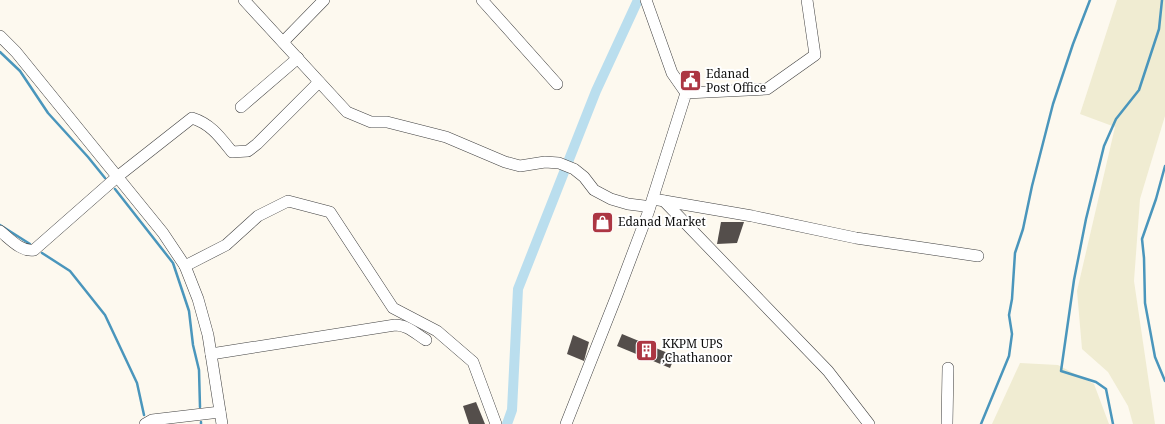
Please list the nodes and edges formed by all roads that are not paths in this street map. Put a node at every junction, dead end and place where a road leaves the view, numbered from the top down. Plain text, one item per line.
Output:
1 (244, 0) edge
2 (324, 0) edge
3 (482, 0) edge
4 (646, 0) edge
5 (807, 0) edge
6 (0, 36) edge
7 (283, 42) junction
8 (298, 58) junction
9 (319, 82) junction
10 (557, 84) dead end
11 (686, 92) junction
12 (241, 108) dead end
13 (117, 177) junction
14 (664, 201) junction
15 (651, 204) junction
16 (0, 231) edge
17 (978, 256) dead end
18 (185, 266) junction
19 (426, 340) dead end
20 (211, 354) junction
21 (948, 368) dead end
22 (220, 412) junction
23 (145, 424) edge
24 (222, 424) edge
25 (496, 424) edge
26 (566, 424) edge
27 (869, 424) edge
28 (947, 424) edge

1 - 7 street
2 - 7 street
3 - 10 street
4 - 11 street
5 - 11 street
6 - 13 street
7 - 8 street
8 - 9 street
8 - 12 street
9 - 13 street
9 - 15 street
11 - 15 street
13 - 16 street
13 - 18 street
14 - 15 street
14 - 17 street
14 - 27 street
15 - 26 street
18 - 20 street
18 - 25 street
19 - 20 street
20 - 22 street
21 - 28 street
22 - 23 street
22 - 24 street

